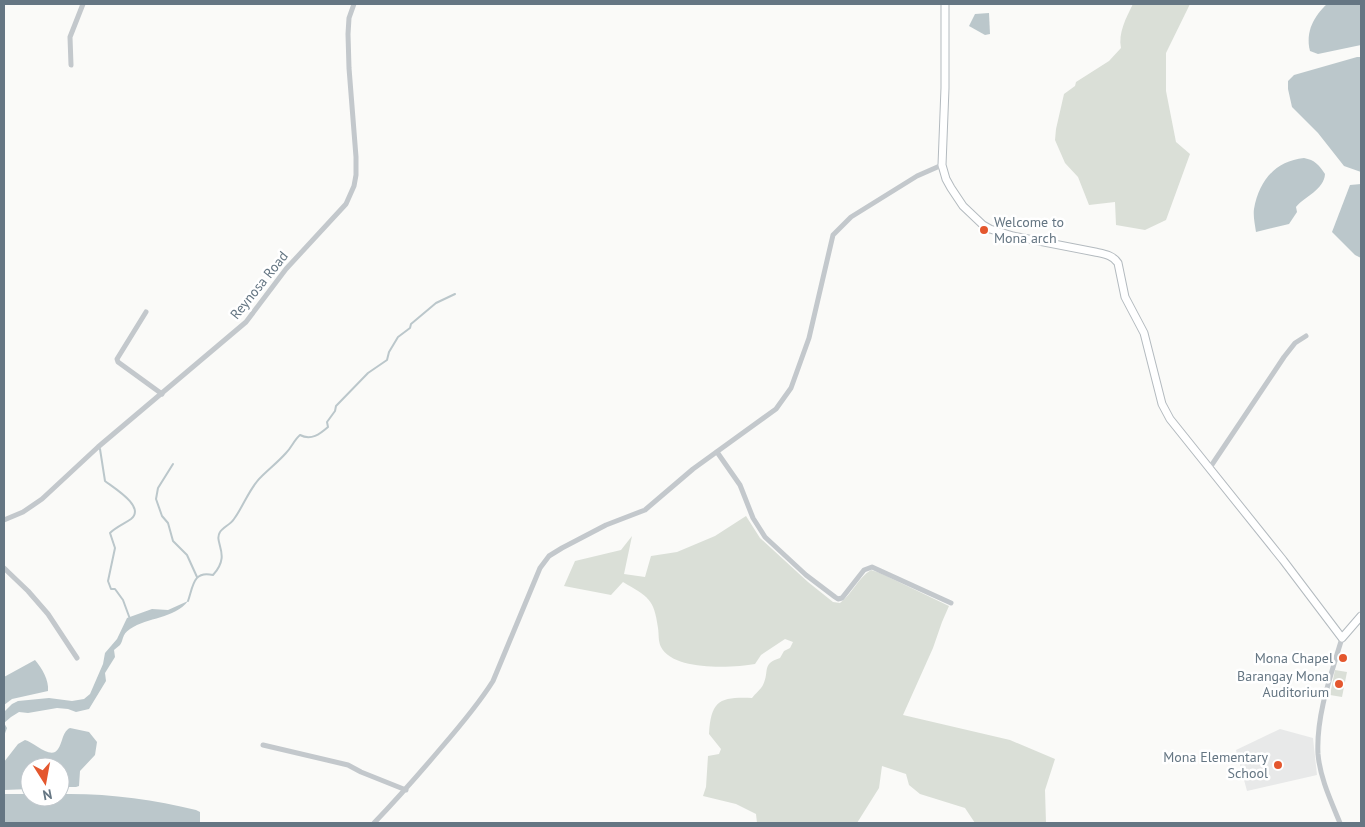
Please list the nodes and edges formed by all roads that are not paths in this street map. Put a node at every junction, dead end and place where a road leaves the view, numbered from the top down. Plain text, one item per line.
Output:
1 (83, 4) edge
2 (354, 4) edge
3 (945, 4) edge
4 (71, 65) dead end
5 (942, 165) junction
6 (146, 312) dead end
7 (1306, 336) dead end
8 (162, 394) junction
9 (717, 452) junction
10 (1209, 469) junction
11 (4, 520) edge
12 (4, 568) edge
13 (952, 603) dead end
14 (1361, 616) edge
15 (1342, 638) junction
16 (77, 658) dead end
17 (263, 745) dead end
18 (406, 790) junction
19 (374, 823) edge
20 (1340, 823) edge

1 - 4 street
2 - 8 street, Reynosa Road
3 - 5 street
5 - 9 street
5 - 10 street
6 - 8 street
7 - 10 street
8 - 11 street, Reynosa Road
9 - 13 street
9 - 18 street
10 - 15 street
12 - 16 street
14 - 15 street
15 - 20 street
17 - 18 street
18 - 19 street

